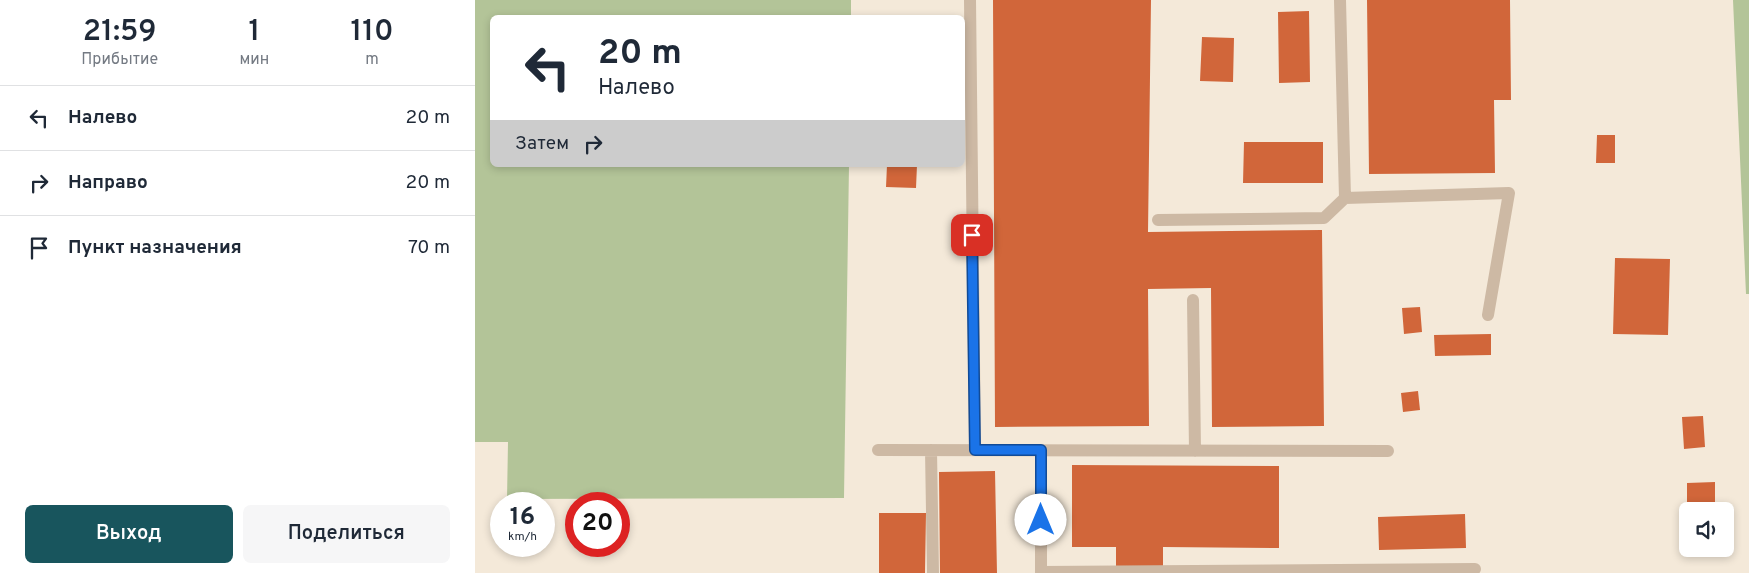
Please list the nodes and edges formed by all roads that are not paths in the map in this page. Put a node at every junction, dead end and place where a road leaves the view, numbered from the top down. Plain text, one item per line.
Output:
1 (970, 0) edge
2 (1340, 0) edge
3 (1345, 198) junction
4 (1157, 220) dead end
5 (1193, 300) dead end
6 (1488, 315) dead end
7 (878, 450) dead end
8 (931, 450) junction
9 (975, 450) junction
10 (1041, 450) junction
11 (1195, 451) junction
12 (1388, 451) dead end
13 (1475, 569) dead end
14 (1041, 572) edge
15 (933, 573) edge

1 - 9 lane
2 - 3 lane
3 - 4 lane
3 - 6 lane
5 - 11 lane
7 - 8 lane
8 - 9 lane
8 - 15 lane
9 - 10 lane
10 - 11 lane
10 - 14 lane
11 - 12 lane
13 - 14 lane

